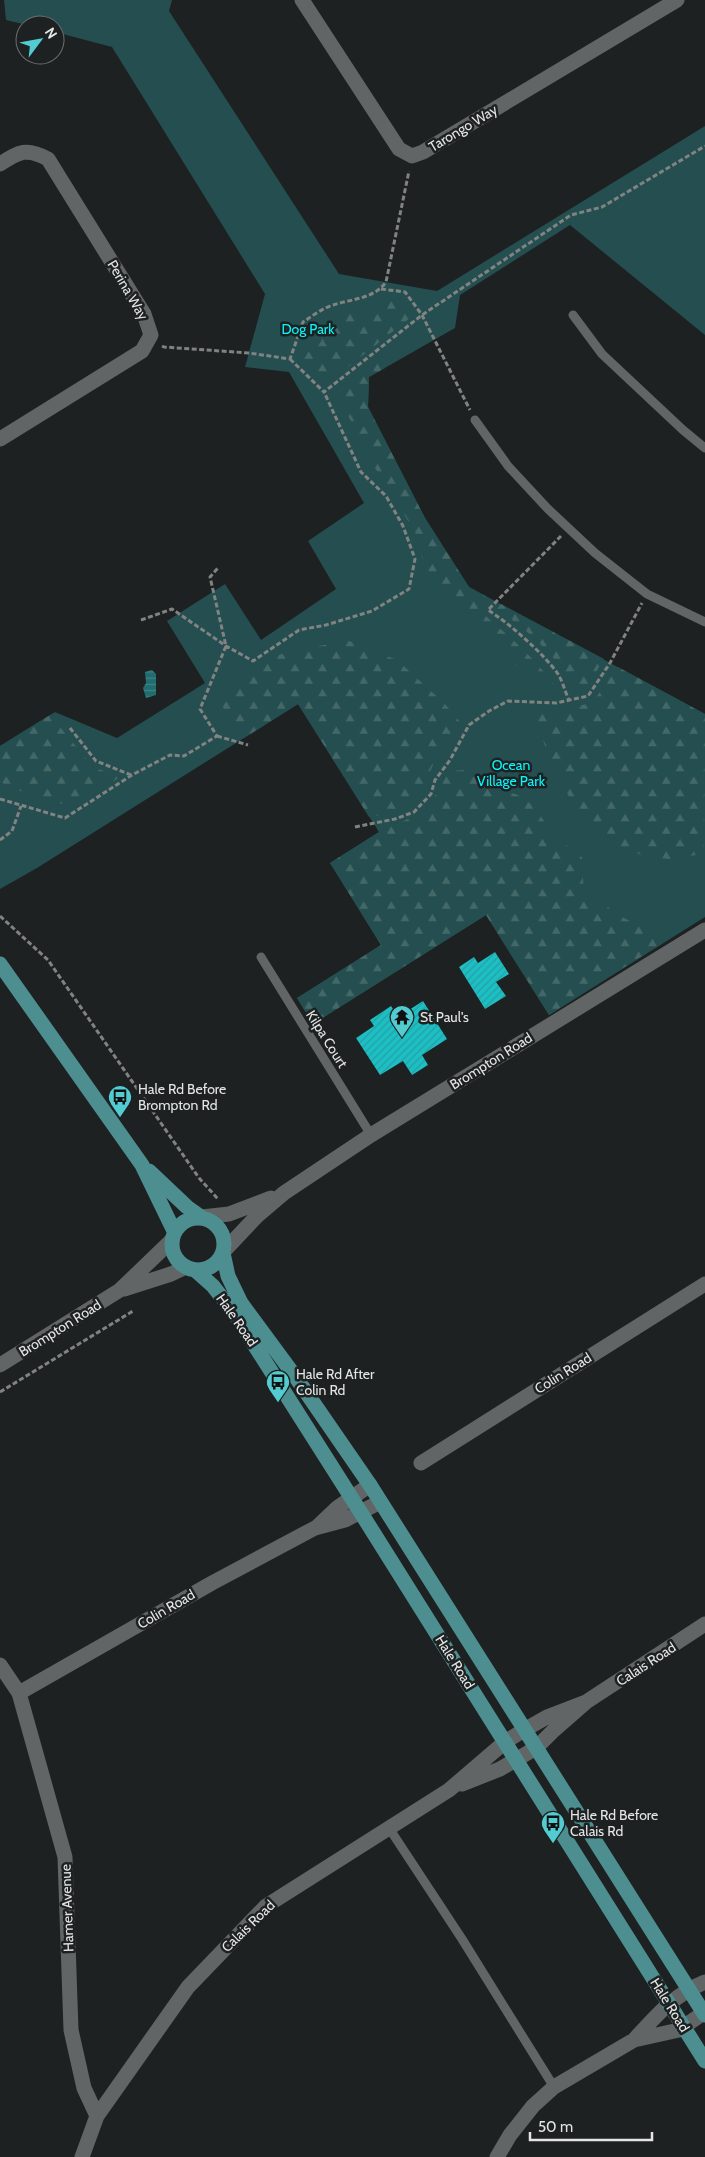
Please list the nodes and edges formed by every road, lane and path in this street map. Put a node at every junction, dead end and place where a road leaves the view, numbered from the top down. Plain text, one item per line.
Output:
1 (302, 0) edge
2 (677, 0) edge
3 (705, 146) edge
4 (412, 156) junction
5 (0, 164) edge
6 (381, 289) junction
7 (422, 315) junction
8 (573, 315) dead end
9 (151, 335) junction
10 (290, 359) junction
11 (324, 392) junction
12 (475, 420) joint
13 (0, 439) edge
14 (705, 448) edge
15 (568, 528) junction
16 (218, 568) dead end
17 (647, 594) junction
18 (141, 620) dead end
19 (705, 622) edge
20 (226, 646) junction
21 (568, 700) junction
22 (70, 728) dead end
23 (216, 736) junction
24 (248, 745) dead end
25 (132, 775) junction
26 (0, 799) edge
27 (21, 806) junction
28 (355, 827) dead end
29 (0, 840) edge
30 (0, 916) edge
31 (703, 930) edge
32 (261, 957) dead end
33 (0, 964) edge
34 (371, 1135) junction
35 (142, 1165) junction
36 (284, 1193) junction
37 (223, 1205) dead end
38 (202, 1217) junction
39 (173, 1236) junction
40 (223, 1253) junction
41 (190, 1269) junction
42 (705, 1284) edge
43 (120, 1290) junction
44 (133, 1310) dead end
45 (0, 1366) edge
46 (0, 1392) edge
47 (421, 1463) dead end
48 (370, 1485) junction
49 (351, 1497) junction
50 (380, 1502) junction
51 (361, 1513) junction
52 (315, 1528) junction
53 (705, 1624) edge
54 (0, 1665) edge
55 (18, 1693) junction
56 (586, 1702) junction
57 (524, 1730) junction
58 (505, 1742) junction
59 (536, 1748) junction
60 (516, 1761) junction
61 (449, 1790) junction
62 (389, 1828) junction
63 (705, 1982) edge
64 (689, 1990) junction
65 (669, 2003) junction
66 (705, 2014) edge
67 (684, 2027) junction
68 (634, 2040) junction
69 (705, 2061) edge
70 (554, 2087) junction
71 (97, 2116) junction
72 (82, 2157) edge
73 (497, 2157) edge

1 - 4 street, Tarongo Way
2 - 4 street, Tarongo Way
3 - 7 path
4 - 6 path
5 - 9 street, Perina Way
6 - 7 path
6 - 10 path
7 - 11 path
7 - 12 path
8 - 14 lane
9 - 10 path
9 - 13 street, Perina Way
10 - 11 path
11 - 20 path
12 - 15 lane
15 - 17 lane
15 - 21 path
16 - 20 path
17 - 19 lane
17 - 21 path
18 - 20 path
20 - 23 path
21 - 28 path
22 - 25 path
23 - 24 path
23 - 25 path
25 - 27 path
26 - 27 path
27 - 29 path
30 - 37 path
31 - 34 street, Brompton Road
32 - 34 lane, Kilpa Court
33 - 35 main road
34 - 36 street, Brompton Road
35 - 38 main road
35 - 39 main road
36 - 38 street, Brompton Road
36 - 40 street, Brompton Road
38 - 39 main road
38 - 40 main road
39 - 41 main road
39 - 43 street, Brompton Road
40 - 41 main road
40 - 48 main road, Hale Road
41 - 43 street, Brompton Road
41 - 49 main road, Hale Road
42 - 47 street, Colin Road
43 - 45 street, Brompton Road
44 - 46 path
48 - 49 street, Colin Road
48 - 50 main road, Hale Road
49 - 51 main road, Hale Road
49 - 52 street, Colin Road
50 - 51 street, Colin Road
50 - 57 main road, Hale Road
51 - 52 street, Colin Road
51 - 58 main road, Hale Road
52 - 55 street, Colin Road
53 - 56 street, Calais Road
54 - 55 street, Hamer Avenue
55 - 71 street, Hamer Avenue
56 - 57 street, Calais Road
56 - 59 street, Calais Road
57 - 58 street, Calais Road
57 - 59 main road, Hale Road
58 - 60 main road, Hale Road
58 - 61 street, Calais Road
59 - 60 street, Calais Road
59 - 64 main road, Hale Road
60 - 61 street, Calais Road
60 - 65 main road, Hale Road
61 - 62 street, Calais Road
62 - 70 lane
62 - 71 street, Calais Road
63 - 64 street
64 - 65 street
64 - 66 main road, Hale Road
65 - 67 main road, Hale Road
65 - 68 street
66 - 67 street
67 - 68 street
67 - 69 main road, Hale Road
68 - 70 street
70 - 73 street
71 - 72 street

